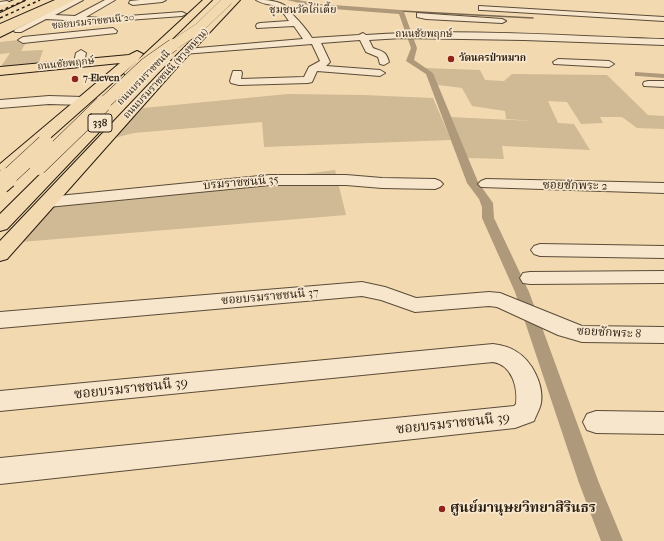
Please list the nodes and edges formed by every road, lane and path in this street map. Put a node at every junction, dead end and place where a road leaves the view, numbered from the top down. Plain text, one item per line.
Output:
1 (18, 0) edge
2 (21, 0) edge
3 (63, 0) edge
4 (71, 0) edge
5 (79, 0) edge
6 (111, 0) edge
7 (162, 0) edge
8 (197, 0) edge
9 (208, 0) edge
10 (221, 0) edge
11 (228, 0) edge
12 (235, 0) edge
13 (260, 0) edge
14 (54, 1) edge
15 (133, 4) dead end
16 (4, 5) edge
17 (482, 8) dead end
18 (420, 15) dead end
19 (45, 18) junction
20 (193, 18) junction
21 (448, 18) junction
22 (664, 19) edge
23 (74, 20) junction
24 (115, 20) junction
25 (296, 23) junction
26 (260, 26) dead end
27 (375, 26) dead end
28 (483, 26) dead end
29 (0, 27) edge
30 (18, 30) dead end
31 (609, 31) dead end
32 (96, 33) junction
33 (0, 34) edge
34 (381, 35) junction
35 (452, 35) junction
36 (67, 36) junction
37 (363, 36) junction
38 (487, 36) junction
39 (50, 37) junction
40 (524, 37) junction
41 (23, 40) dead end
42 (312, 40) junction
43 (543, 41) junction
44 (642, 41) junction
45 (664, 42) edge
46 (94, 43) dead end
47 (186, 48) junction
48 (45, 49) dead end
49 (633, 49) dead end
50 (138, 54) junction
51 (384, 62) dead end
52 (558, 62) dead end
53 (146, 64) junction
54 (609, 64) dead end
55 (316, 68) junction
56 (0, 71) edge
57 (237, 73) dead end
58 (380, 73) dead end
59 (648, 84) dead end
60 (664, 84) edge
61 (82, 101) junction
62 (0, 104) edge
63 (44, 168) junction
64 (0, 173) edge
65 (0, 184) edge
66 (434, 184) dead end
67 (486, 184) dead end
68 (664, 188) edge
69 (0, 193) edge
70 (48, 202) junction
71 (0, 204) edge
72 (0, 218) edge
73 (0, 225) edge
74 (0, 240) edge
75 (540, 250) dead end
76 (664, 252) edge
77 (0, 254) edge
78 (664, 277) edge
79 (530, 278) dead end
80 (534, 315) joint
81 (0, 320) edge
82 (664, 336) edge
83 (0, 402) edge
84 (596, 422) dead end
85 (664, 423) edge
86 (0, 471) edge

1 - 16 main road
2 - 16 main road
3 - 14 main road
3 - 29 main road
4 - 33 main road
5 - 19 street
6 - 23 street
7 - 15 street
8 - 20 main road, ถนนบรมราชชนนี (ทางขนาน) / 338
9 - 20 main road, ถนนบรมราชชนนี / 338
10 - 20 main road, ถนนบรมราชชนนี / 338
11 - 53 main road, bridge
12 - 20 main road, ถนนบรมราชชนนี (ทางขนาน) / 338
12 - 47 main road
13 - 25 street
14 - 29 main road
17 - 22 street
18 - 21 street
19 - 23 street
19 - 30 street
20 - 24 street
20 - 47 main road, ถนนบรมราชชนนี (ทางขนาน) / 338
20 - 50 main road
20 - 69 main road, ถนนบรมราชชนนี / 338
20 - 73 main road, ถนนบรมราชชนนี / 338
21 - 35 street
21 - 40 street
23 - 24 street
23 - 36 street
24 - 32 street, ซอยบรมราชชนนี 20
25 - 26 street
25 - 42 street
27 - 34 street
28 - 38 street
31 - 44 street
32 - 36 street, ซอยบรมราชชนนี 20
32 - 46 street
34 - 35 street, ถนนชัยพฤกษ์
34 - 37 street, ถนนชัยพฤกษ์
35 - 38 street, ถนนชัยพฤกษ์
36 - 39 street, ซอยบรมราชชนนี 20
37 - 42 street, ถนนชัยพฤกษ์
37 - 51 street
38 - 40 street, ถนนชัยพฤกษ์
39 - 41 street, ซอยบรมราชชนนี 20
39 - 48 street
40 - 43 street, ถนนชัยพฤกษ์
42 - 47 street, ถนนชัยพฤกษ์
42 - 55 street
43 - 44 street, ถนนชัยพฤกษ์
43 - 49 street
44 - 45 street, ถนนชัยพฤกษ์
47 - 63 main road
47 - 70 main road, ถนนบรมราชชนนี (ทางขนาน) / 338
47 - 74 main road
50 - 56 main road, ถนนชัยพฤกษ์
50 - 61 main road, 338
52 - 54 street
53 - 63 main road, bridge
53 - 65 main road, bridge
55 - 57 street
55 - 58 street
59 - 60 street
61 - 62 street
61 - 64 main road, 338
63 - 71 main road
63 - 72 main road
66 - 70 street, บรมราชชนนี 35
67 - 68 street, ซอยชักพระ 2
70 - 77 main road, ถนนบรมราชชนนี (ทางขนาน) / 338
75 - 76 street
78 - 79 street
80 - 81 street, ซอยบรมราชชนนี 37
80 - 82 street, ซอยชักพระ 8
83 - 86 street, ซอยบรมราชชนนี 39
84 - 85 street

